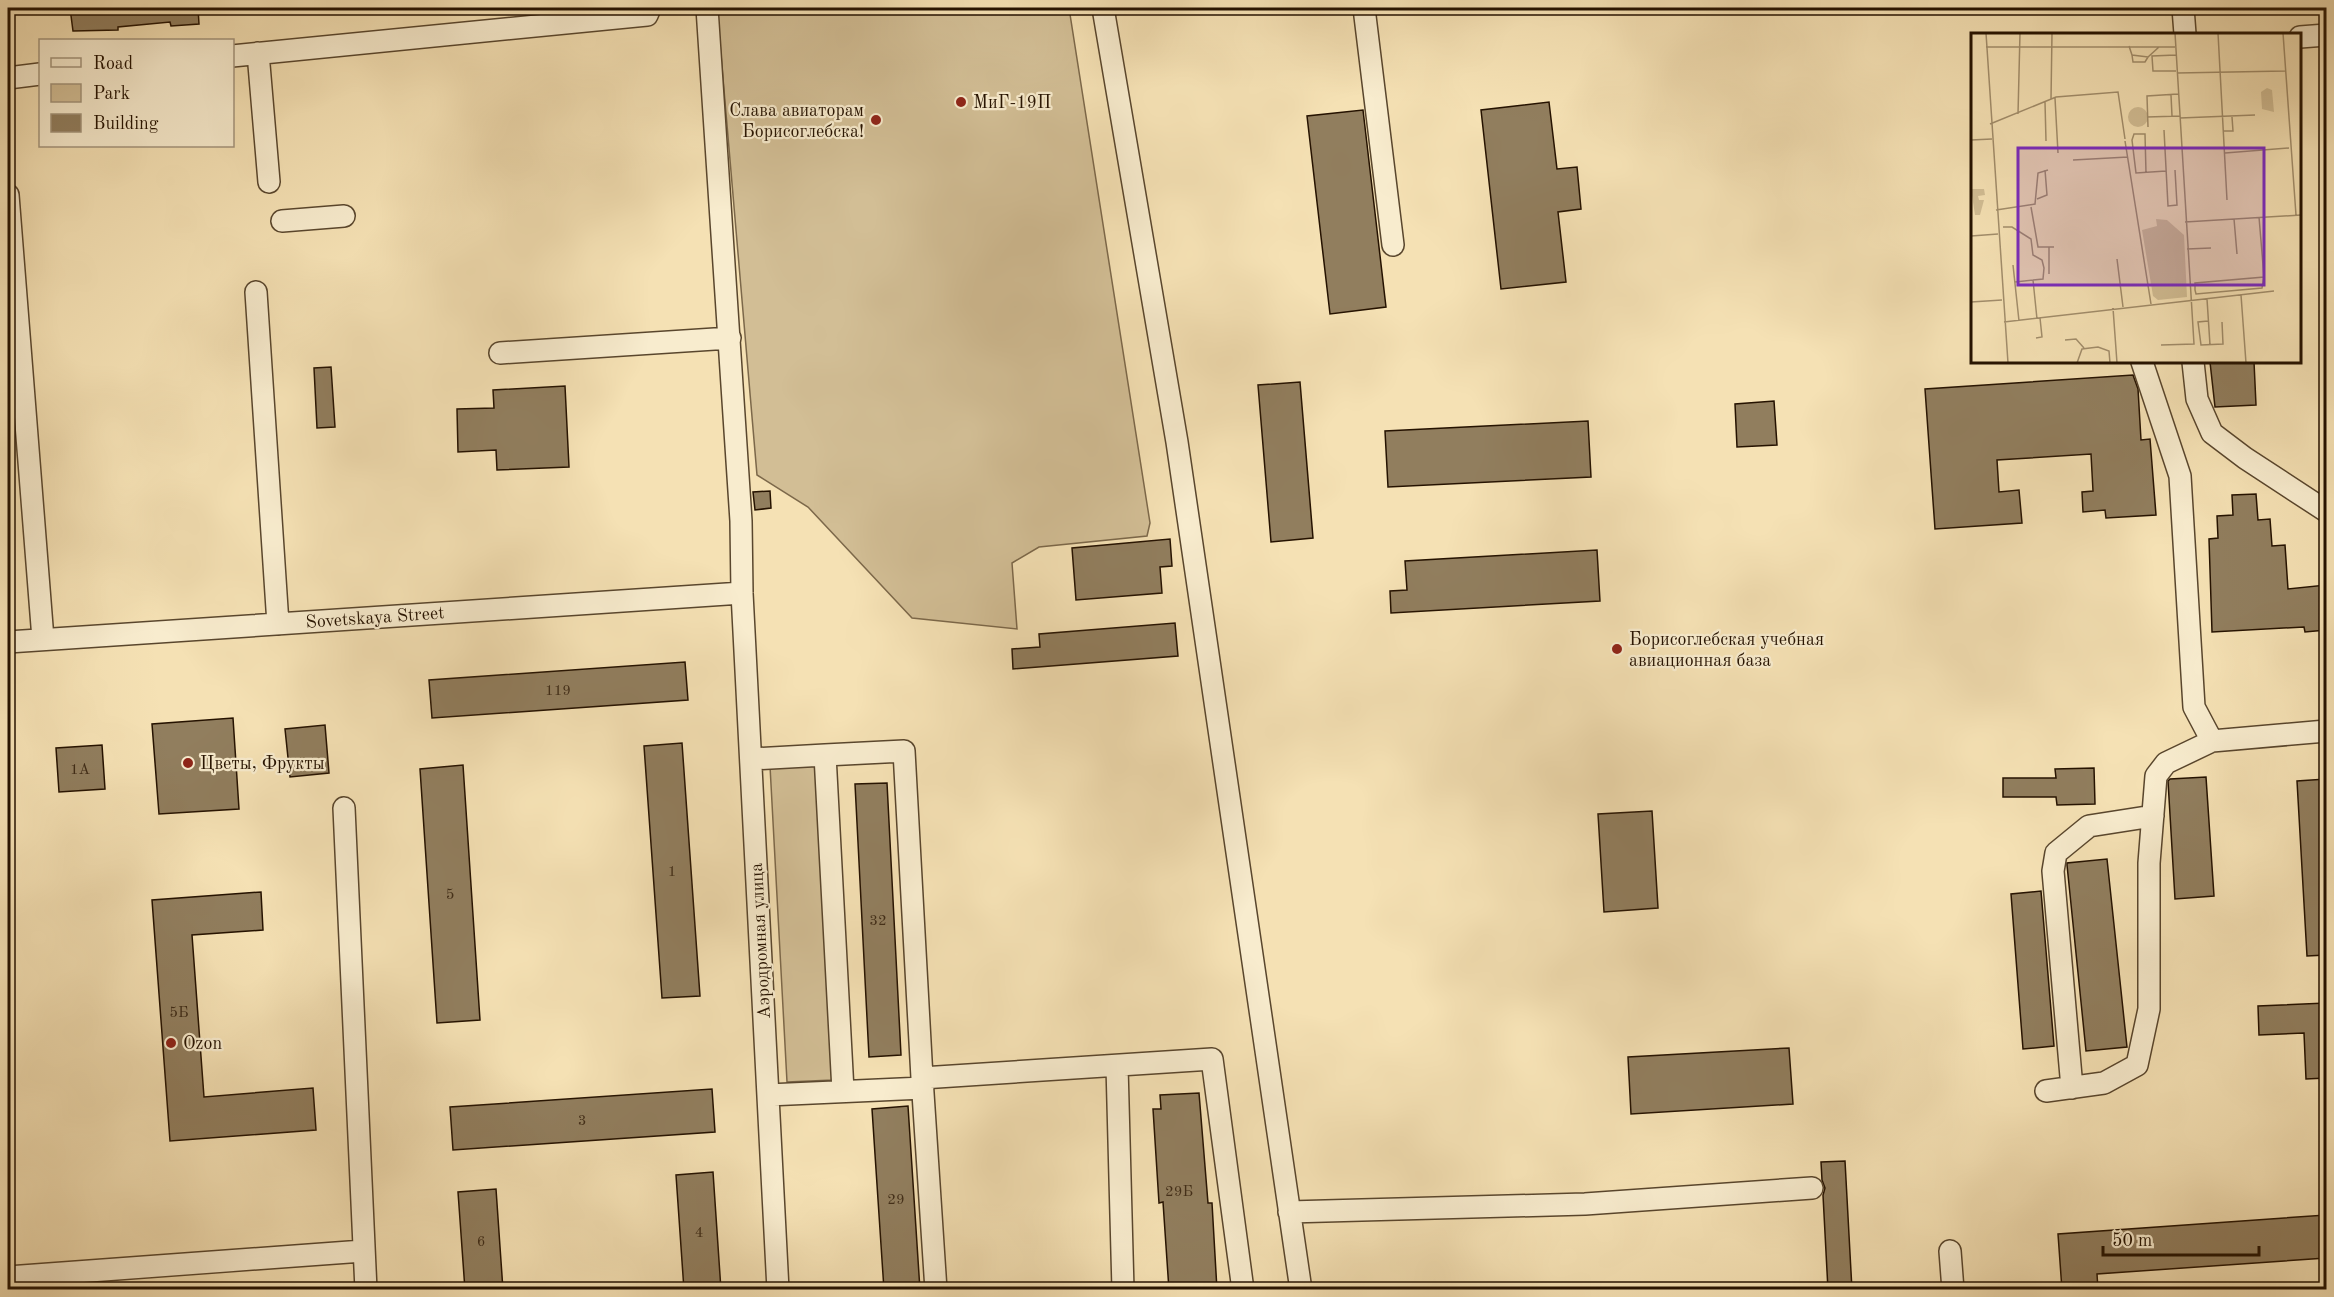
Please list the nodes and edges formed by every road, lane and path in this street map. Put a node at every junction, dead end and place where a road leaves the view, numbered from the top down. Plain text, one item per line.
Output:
1 (650, 8) edge
2 (707, 8) edge
3 (1103, 8) edge
4 (1364, 8) edge
5 (2183, 8) edge
6 (2185, 33) edge
7 (2326, 35) edge
8 (2301, 38) edge
9 (258, 53) junction
10 (234, 56) edge
11 (39, 74) edge
12 (8, 78) edge
13 (269, 182) dead end
14 (8, 195) edge
15 (344, 216) dead end
16 (282, 221) dead end
17 (1393, 245) dead end
18 (256, 292) dead end
19 (730, 338) junction
20 (500, 353) dead end
21 (2142, 363) edge
22 (2193, 363) edge
23 (2326, 511) edge
24 (742, 593) junction
25 (278, 624) junction
26 (44, 639) junction
27 (8, 642) edge
28 (2326, 732) edge
29 (2212, 741) junction
30 (825, 755) junction
31 (750, 759) junction
32 (344, 808) dead end
33 (2153, 816) junction
34 (1117, 1066) junction
35 (922, 1083) junction
36 (2072, 1088) junction
37 (2046, 1091) dead end
38 (843, 1092) junction
39 (768, 1095) junction
40 (1812, 1188) dead end
41 (1290, 1212) junction
42 (363, 1251) junction
43 (1950, 1251) dead end
44 (8, 1277) edge
45 (366, 1290) edge
46 (778, 1290) edge
47 (936, 1290) edge
48 (1123, 1290) edge
49 (1243, 1290) edge
50 (1301, 1290) edge
51 (1953, 1290) edge

1 - 9 street
2 - 19 street, Аэродромная улица
3 - 41 street
4 - 17 street
5 - 6 street
7 - 8 street
9 - 10 street
9 - 13 street
11 - 12 street
14 - 26 street
15 - 16 street
18 - 25 street
19 - 20 street
19 - 24 street, Аэродромная улица
21 - 29 street
22 - 23 street
24 - 25 street, Sovetskaya Street
24 - 31 street, Аэродромная улица
25 - 26 street, Sovetskaya Street
26 - 27 street, Sovetskaya Street
28 - 29 street
29 - 33 street
30 - 31 street
30 - 35 street
30 - 38 street
31 - 39 street, Аэродромная улица
32 - 42 street
33 - 36 street
33 - 36 street
34 - 35 street
34 - 48 street
34 - 49 street
35 - 38 street
35 - 47 street
36 - 37 street
38 - 39 street
39 - 46 street, Аэродромная улица
40 - 41 street
41 - 50 street
42 - 44 street
42 - 45 street
43 - 51 street

